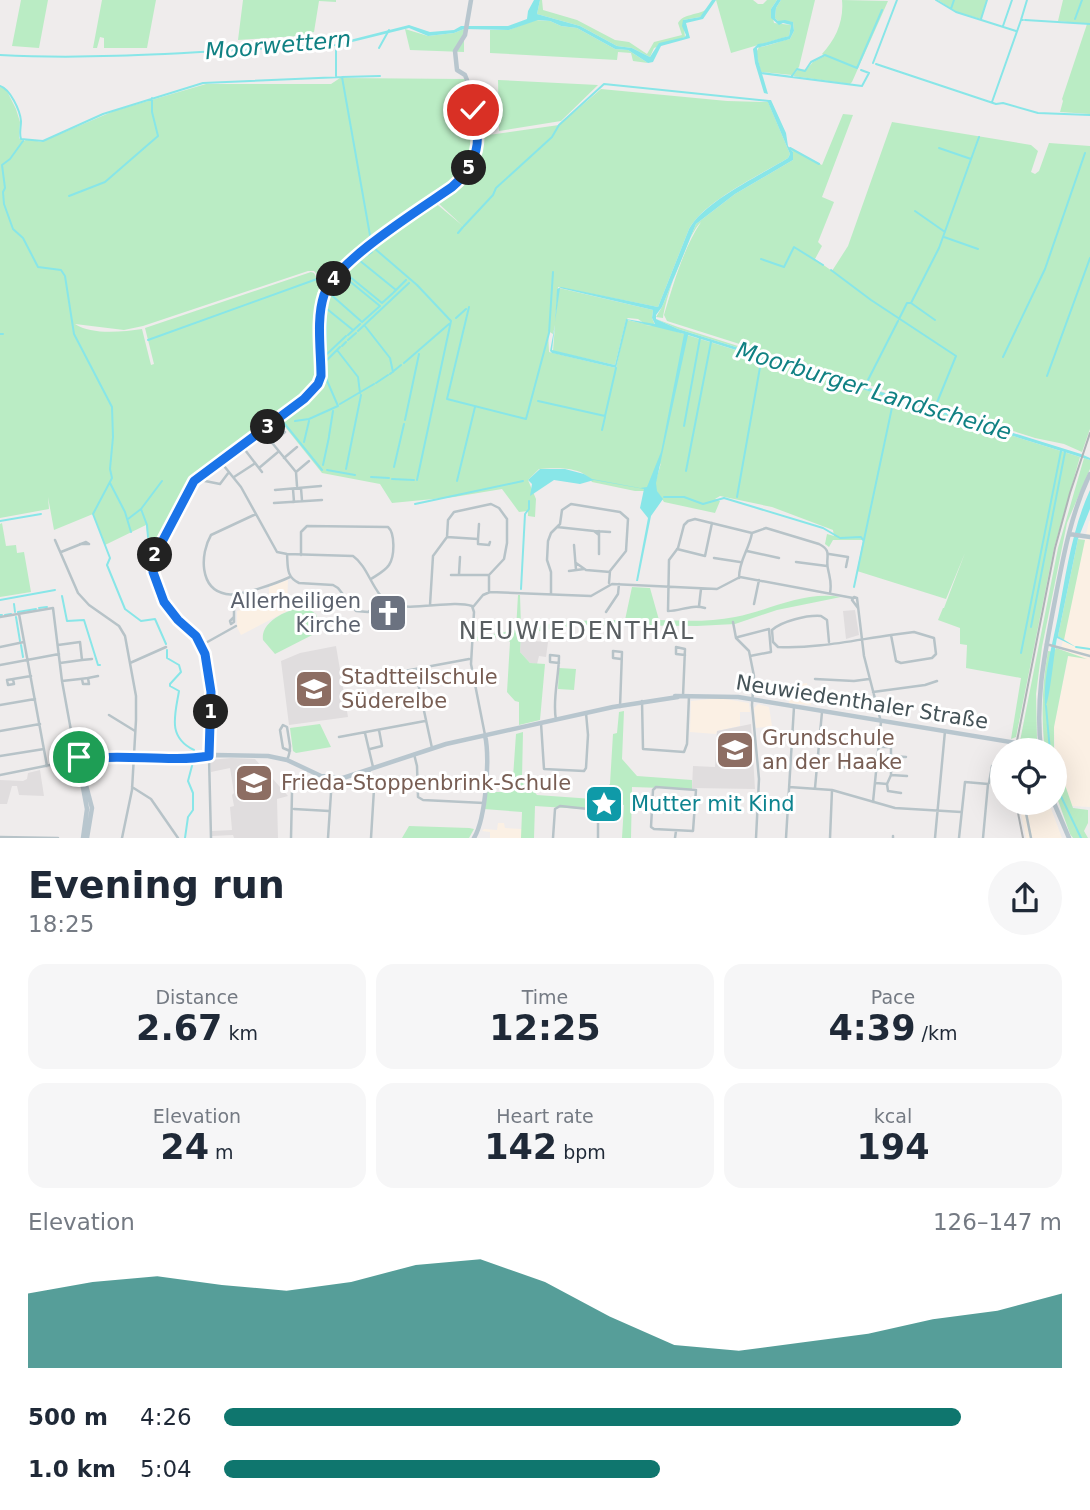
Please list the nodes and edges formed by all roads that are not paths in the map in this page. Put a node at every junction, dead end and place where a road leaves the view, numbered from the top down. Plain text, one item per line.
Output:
1 (471, 0) edge
2 (262, 431) junction
3 (285, 432) dead end
4 (272, 443) junction
5 (242, 446) junction
6 (297, 447) dead end
7 (279, 452) junction
8 (284, 458) junction
9 (220, 461) junction
10 (309, 461) dead end
11 (256, 463) junction
12 (259, 468) junction
13 (229, 472) junction
14 (262, 472) dead end
15 (296, 472) junction
16 (1090, 474) edge
17 (199, 476) junction
18 (234, 477) junction
19 (321, 486) dead end
20 (297, 488) junction
21 (275, 490) dead end
22 (322, 500) dead end
23 (302, 501) junction
24 (294, 502) junction
25 (274, 503) dead end
26 (256, 514) junction
27 (712, 523) junction
28 (479, 524) dead end
29 (557, 527) junction
30 (610, 532) dead end
31 (599, 533) junction
32 (752, 533) junction
33 (1072, 534) junction
34 (447, 537) junction
35 (1090, 537) edge
36 (478, 539) junction
37 (55, 540) dead end
38 (490, 542) dead end
39 (80, 544) dead end
40 (574, 545) dead end
41 (677, 550) junction
42 (747, 551) junction
43 (61, 552) junction
44 (287, 554) junction
45 (599, 554) dead end
46 (828, 554) junction
47 (300, 555) junction
48 (460, 556) dead end
49 (713, 558) dead end
50 (779, 558) dead end
51 (740, 562) junction
52 (796, 562) dead end
53 (576, 563) junction
54 (827, 566) junction
55 (846, 567) dead end
56 (584, 569) junction
57 (576, 570) junction
58 (569, 571) dead end
59 (610, 572) junction
60 (459, 574) junction
61 (451, 575) dead end
62 (489, 575) junction
63 (290, 577) junction
64 (739, 578) junction
65 (371, 579) junction
66 (759, 580) junction
67 (610, 584) junction
68 (619, 584) junction
69 (667, 587) junction
70 (701, 588) junction
71 (489, 592) junction
72 (830, 593) junction
73 (551, 594) junction
74 (234, 595) junction
75 (384, 600) junction
76 (754, 604) dead end
77 (430, 605) junction
78 (699, 606) junction
79 (473, 607) junction
80 (705, 608) dead end
81 (606, 612) dead end
82 (19, 614) junction
83 (0, 617) edge
84 (234, 617) dead end
85 (733, 622) dead end
86 (236, 626) dead end
87 (891, 635) junction
88 (737, 638) junction
89 (862, 639) junction
90 (24, 642) junction
91 (830, 642) junction
92 (1049, 644) junction
93 (58, 645) junction
94 (202, 645) junction
95 (0, 647) edge
96 (166, 647) dead end
97 (59, 654) junction
98 (685, 655) dead end
99 (750, 656) junction
100 (1090, 656) edge
101 (92, 659) dead end
102 (471, 659) junction
103 (621, 659) dead end
104 (28, 660) junction
105 (82, 660) junction
106 (60, 663) junction
107 (130, 663) junction
108 (559, 663) dead end
109 (0, 665) edge
110 (415, 669) junction
111 (383, 675) dead end
112 (31, 676) junction
113 (98, 676) dead end
114 (869, 678) junction
115 (13, 679) dead end
116 (815, 680) dead end
117 (62, 681) junction
118 (937, 681) dead end
119 (873, 692) junction
120 (683, 696) junction
121 (35, 699) junction
122 (752, 699) junction
123 (642, 703) junction
124 (0, 705) edge
125 (620, 707) junction
126 (794, 707) junction
127 (822, 710) junction
128 (586, 714) junction
129 (109, 715) dead end
130 (881, 719) junction
131 (556, 720) junction
132 (425, 721) junction
133 (40, 724) junction
134 (541, 724) junction
135 (379, 730) junction
136 (0, 731) edge
137 (135, 731) junction
138 (945, 731) junction
139 (365, 733) junction
140 (485, 735) junction
141 (339, 737) dead end
142 (1041, 738) edge
143 (990, 739) edge
144 (879, 747) junction
145 (432, 748) junction
146 (44, 749) junction
147 (369, 749) junction
148 (290, 751) junction
149 (414, 754) junction
150 (0, 756) edge
151 (133, 756) junction
152 (209, 756) junction
153 (892, 757) junction
154 (906, 757) dead end
155 (79, 761) junction
156 (287, 761) junction
157 (47, 766) junction
158 (842, 767) dead end
159 (371, 769) junction
160 (877, 771) junction
161 (0, 775) edge
162 (891, 775) junction
163 (990, 775) edge
164 (907, 776) dead end
165 (332, 778) junction
166 (876, 783) junction
167 (887, 784) junction
168 (988, 784) junction
169 (789, 786) junction
170 (132, 787) junction
171 (815, 788) junction
172 (832, 789) junction
173 (292, 792) dead end
174 (901, 793) dead end
175 (873, 802) junction
176 (484, 803) junction
177 (293, 809) junction
178 (329, 811) junction
179 (937, 811) junction
180 (961, 812) junction
181 (1027, 815) edge
182 (1059, 815) edge
183 (676, 831) junction
184 (0, 836) edge
185 (58, 838) edge
186 (85, 838) edge
187 (122, 838) edge
188 (178, 838) edge
189 (211, 838) edge
190 (291, 838) edge
191 (328, 838) edge
192 (371, 838) edge
193 (474, 838) edge
194 (553, 838) edge
195 (598, 838) edge
196 (675, 838) edge
197 (756, 838) edge
198 (786, 838) edge
199 (830, 838) edge
200 (935, 838) edge
201 (959, 838) edge
202 (983, 838) edge
203 (1031, 838) edge
204 (1069, 838) edge

1 - 2 main road
2 - 4 street
2 - 5 main road
3 - 4 street
4 - 7 street
5 - 9 main road
5 - 11 street
6 - 8 street
7 - 8 street
7 - 12 street
8 - 15 street
9 - 13 street
9 - 17 main road
10 - 15 street
11 - 12 street
11 - 18 street
12 - 14 street
13 - 17 street
13 - 18 street
15 - 20 street
16 - 33 main road
17 - 94 main road
18 - 26 street
19 - 20 street
20 - 21 street
20 - 23 street
20 - 24 street
22 - 23 street
23 - 24 street
24 - 25 street
26 - 44 street
26 - 74 street
27 - 32 street
27 - 41 street
27 - 41 street
28 - 36 street
29 - 31 street
29 - 59 street
29 - 73 street
30 - 31 street
31 - 45 street
32 - 42 street
32 - 46 street
33 - 35 main road
33 - 92 main road
34 - 36 street
34 - 62 street
34 - 77 street
36 - 38 street
37 - 43 street
39 - 43 street
40 - 53 street
41 - 69 street
42 - 50 street
42 - 51 street
43 - 107 street
44 - 47 street
44 - 63 street
46 - 54 street
46 - 55 street
47 - 65 street
47 - 65 street
48 - 60 street
49 - 51 street
51 - 64 street
52 - 54 street
53 - 56 street
53 - 57 street
54 - 72 street
56 - 57 street
56 - 59 street
57 - 58 street
59 - 67 street
60 - 61 street
60 - 62 street
62 - 71 street
63 - 74 street
63 - 75 street
64 - 66 street
64 - 70 street
65 - 75 street
66 - 72 street
66 - 76 street
67 - 68 street
67 - 73 street
68 - 69 street
68 - 81 street
69 - 70 street
69 - 78 street
70 - 78 street
71 - 73 street
71 - 79 street
72 - 89 street
74 - 84 street
75 - 77 street
77 - 79 street
78 - 80 street
79 - 102 street
82 - 83 street
82 - 90 street
82 - 93 street
85 - 88 street
86 - 94 street
87 - 87 street
87 - 89 street
88 - 99 street
88 - 99 street
89 - 91 street
89 - 114 street
90 - 95 street
90 - 104 street
91 - 91 street
92 - 100 street
92 - 142 main road
93 - 97 street
93 - 105 street
94 - 152 main road
96 - 107 street
97 - 104 street
97 - 106 street
98 - 120 street
99 - 122 street
101 - 105 street
102 - 110 street
102 - 140 street
103 - 125 street
104 - 109 street
104 - 112 street
105 - 106 street
106 - 117 street
107 - 137 street
108 - 131 street
110 - 111 street
110 - 132 street
112 - 115 street
112 - 121 street
113 - 117 street
114 - 116 street
114 - 119 street
117 - 155 street
118 - 119 street
119 - 130 street
120 - 122 main road, Neuwiedenthaler Straße
120 - 123 main road, Neuwiedenthaler Straße
120 - 123 street
121 - 124 street
121 - 133 street
122 - 126 main road, Neuwiedenthaler Straße
122 - 197 street
123 - 125 main road, Neuwiedenthaler Straße
125 - 128 main road, Neuwiedenthaler Straße
126 - 127 main road, Neuwiedenthaler Straße
126 - 169 street
127 - 130 main road, Neuwiedenthaler Straße
127 - 171 street
128 - 131 main road, Neuwiedenthaler Straße
128 - 134 street
129 - 137 street
130 - 138 main road, Neuwiedenthaler Straße
130 - 144 street
131 - 134 main road, Neuwiedenthaler Straße
132 - 135 street
132 - 145 street
133 - 136 street
133 - 146 street
134 - 140 main road, Neuwiedenthaler Straße
135 - 139 street
135 - 147 street
137 - 151 street
138 - 143 main road, Neuwiedenthaler Straße
138 - 179 street
139 - 141 street
139 - 147 street
140 - 145 main road, Neuwiedenthaler Straße
140 - 176 main road
144 - 153 street
144 - 160 street
145 - 149 main road, Neuwiedenthaler Straße
146 - 150 street
146 - 157 street
147 - 159 street
148 - 148 street
148 - 156 street
149 - 159 main road, Neuwiedenthaler Straße
149 - 176 street
151 - 152 main road
151 - 155 main road
151 - 170 street
152 - 156 main road
152 - 189 street
153 - 154 street
153 - 162 street
155 - 157 street
155 - 186 main road
156 - 165 main road
157 - 161 street
158 - 160 street
159 - 165 main road, Neuwiedenthaler Straße
159 - 192 street
160 - 166 street
162 - 164 street
162 - 167 street
163 - 168 street
165 - 178 street
166 - 167 street
166 - 175 street
167 - 174 street
168 - 180 street
168 - 202 street
169 - 171 street
169 - 198 street
170 - 187 street
170 - 188 street
171 - 172 street
172 - 175 street
172 - 199 street
173 - 177 street
175 - 179 street
176 - 193 main road
177 - 178 street
177 - 190 street
178 - 191 street
179 - 180 street
179 - 200 street
180 - 201 street
181 - 203 street
182 - 204 main road
183 - 183 street
183 - 196 street
184 - 185 street
194 - 195 street

